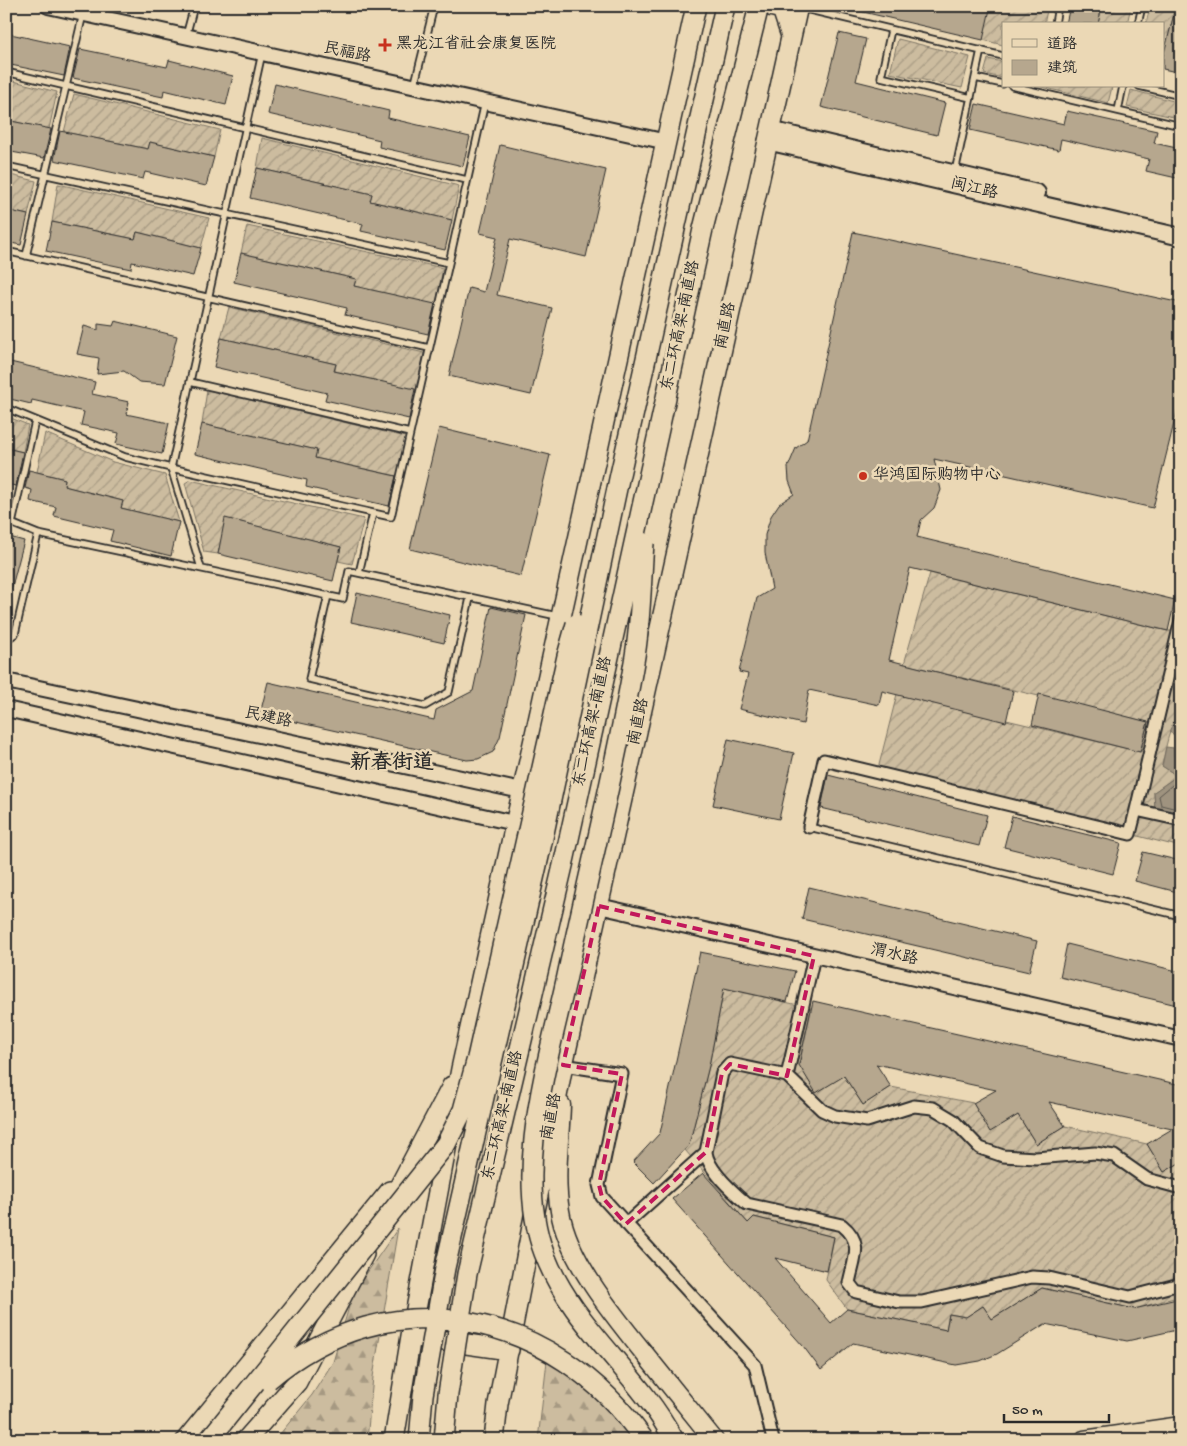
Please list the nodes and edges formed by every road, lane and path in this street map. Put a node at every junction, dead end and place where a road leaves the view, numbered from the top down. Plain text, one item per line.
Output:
1 (48, 6) edge
2 (194, 6) edge
3 (434, 6) edge
4 (725, 6) edge
5 (759, 6) edge
6 (770, 6) edge
7 (1058, 6) edge
8 (1142, 6) edge
9 (798, 7) edge
10 (698, 9) edge
11 (83, 14) junction
12 (1054, 22) edge
13 (1138, 22) edge
14 (891, 30) junction
15 (186, 36) junction
16 (792, 37) junction
17 (981, 50) junction
18 (262, 53) junction
19 (1002, 56) edge
20 (6, 72) edge
21 (975, 78) junction
22 (1002, 84) edge
23 (66, 86) junction
24 (414, 86) junction
25 (1020, 88) edge
26 (1123, 88) edge
27 (1147, 88) edge
28 (1181, 96) edge
29 (971, 98) junction
30 (485, 102) junction
31 (1118, 111) junction
32 (1181, 126) edge
33 (769, 135) junction
34 (667, 142) junction
35 (6, 166) edge
36 (45, 175) junction
37 (953, 179) junction
38 (467, 180) junction
39 (227, 214) junction
40 (1181, 226) edge
41 (1181, 237) edge
42 (6, 251) edge
43 (26, 256) junction
44 (449, 263) junction
45 (208, 299) junction
46 (429, 348) junction
47 (190, 382) junction
48 (6, 408) edge
49 (36, 420) junction
50 (410, 433) junction
51 (170, 468) junction
52 (620, 479) junction
53 (649, 480) junction
54 (373, 513) junction
55 (9, 523) edge
56 (38, 534) junction
57 (200, 568) junction
58 (359, 573) junction
59 (328, 595) junction
60 (470, 598) junction
61 (561, 617) junction
62 (1180, 627) edge
63 (6, 640) edge
64 (6, 681) edge
65 (6, 708) edge
66 (522, 791) junction
67 (1136, 810) junction
68 (1181, 820) edge
69 (514, 823) junction
70 (809, 827) joint
71 (599, 906) junction
72 (1181, 916) edge
73 (814, 956) junction
74 (1181, 1039) edge
75 (563, 1064) junction
76 (461, 1069) junction
77 (787, 1076) junction
78 (706, 1152) junction
79 (411, 1165) junction
80 (1181, 1188) edge
81 (626, 1224) junction
82 (1181, 1281) edge
83 (411, 1336) junction
84 (509, 1350) junction
85 (1181, 1426) edge
86 (213, 1436) edge
87 (186, 1440) edge
88 (246, 1440) edge
89 (394, 1440) edge
90 (418, 1440) edge
91 (444, 1440) edge
92 (494, 1440) edge
93 (644, 1440) edge
94 (674, 1440) edge
95 (714, 1440) edge
96 (773, 1440) edge
97 (1084, 1440) edge

1 - 11 street, 民福路
2 - 15 lane
3 - 24 lane
4 - 52 highway, 东二环高架-南直路, bridge
5 - 53 highway, 东二环高架-南直路, bridge
6 - 16 highway
7 - 12 lane
8 - 13 lane
9 - 14 lane
9 - 16 highway, 南直路
10 - 34 highway
11 - 15 street, 民福路
11 - 23 lane
14 - 17 lane
14 - 29 lane
15 - 18 street, 民福路
16 - 33 highway, 南直路
17 - 19 lane
17 - 21 lane
18 - 24 street, 民福路
18 - 39 lane
20 - 23 lane
21 - 22 lane
21 - 29 lane
23 - 36 lane
23 - 38 lane
24 - 30 street, 民福路
25 - 31 lane
26 - 31 lane
27 - 28 lane
29 - 37 lane
30 - 34 street, 民福路
30 - 38 lane
31 - 32 lane
33 - 37 main road, 闽江路
33 - 71 highway, 南直路
34 - 61 highway
35 - 36 lane
36 - 39 lane
36 - 43 lane
37 - 40 main road, 闽江路
37 - 41 main road, 闽江路
38 - 44 lane
39 - 44 lane
39 - 45 lane
42 - 43 lane
43 - 45 lane
44 - 46 lane
45 - 46 lane
45 - 47 lane
46 - 50 lane
47 - 50 lane
47 - 51 lane
48 - 49 lane
49 - 51 lane
49 - 55 lane
50 - 54 lane
51 - 54 lane
51 - 57 lane
52 - 86 highway, bridge
52 - 90 highway, 东二环高架-南直路, bridge
53 - 91 highway, 东二环高架-南直路, bridge
53 - 94 highway, bridge
54 - 58 lane
55 - 56 lane
56 - 57 lane
56 - 63 lane
57 - 59 lane
58 - 59 lane
58 - 60 lane
59 - 60 lane
60 - 61 lane
61 - 66 highway
62 - 67 street
64 - 66 street, 民建路
65 - 69 street
66 - 69 highway
67 - 68 street
67 - 70 street
69 - 76 highway
70 - 72 lane
71 - 73 street, 渭水路
71 - 75 highway, 南直路
73 - 74 street, 渭水路
73 - 77 street
75 - 81 street
75 - 84 highway, 南直路
75 - 95 main road
76 - 79 highway
76 - 83 highway
77 - 78 street
77 - 80 street
78 - 81 street
78 - 82 street
79 - 87 highway
79 - 88 highway
81 - 96 street
83 - 84 highway
83 - 89 highway
84 - 92 highway, 南直路
85 - 97 main road
86 - 93 highway, bridge

